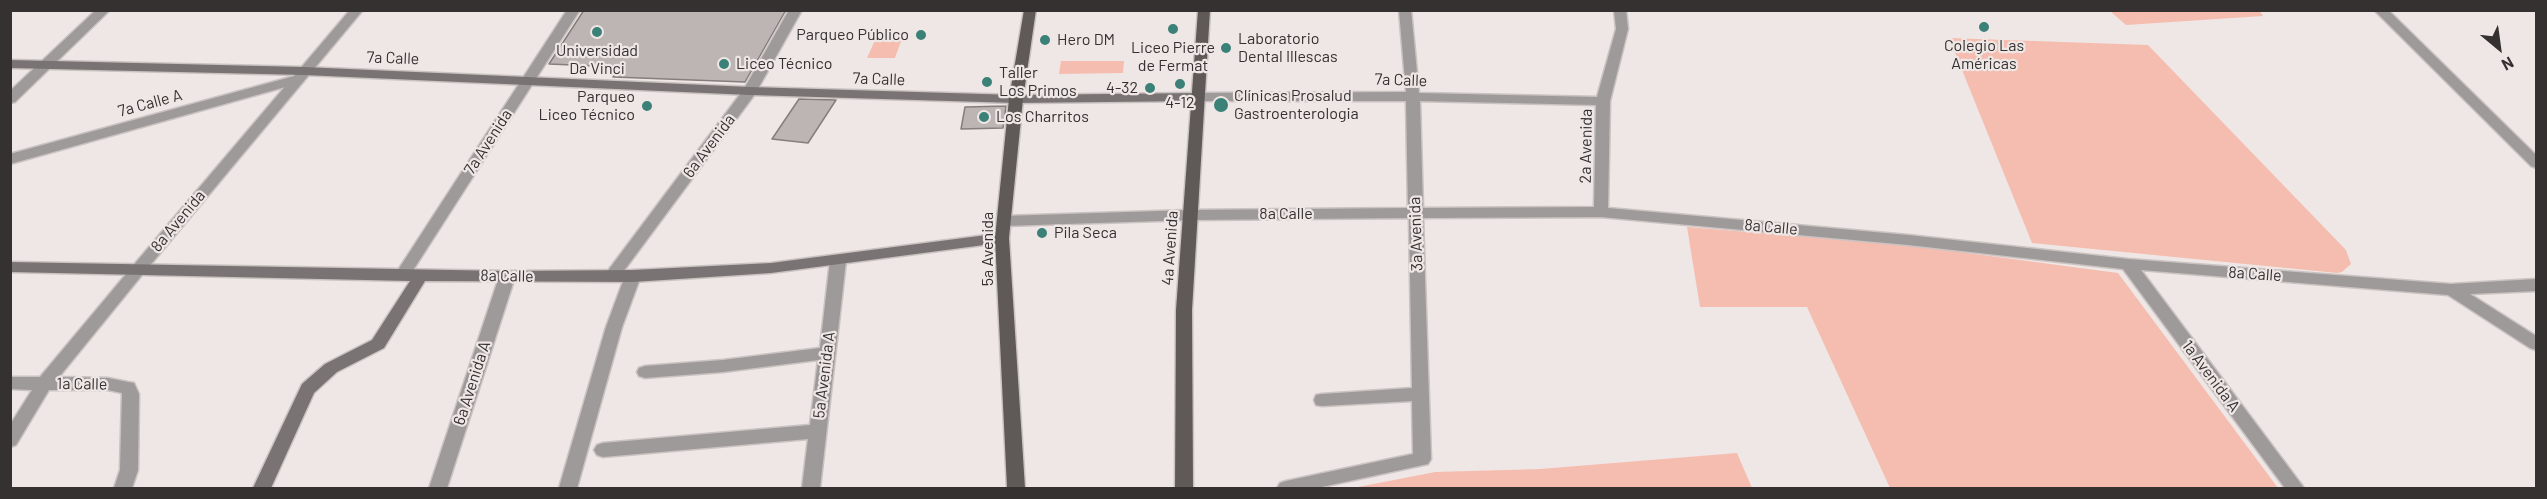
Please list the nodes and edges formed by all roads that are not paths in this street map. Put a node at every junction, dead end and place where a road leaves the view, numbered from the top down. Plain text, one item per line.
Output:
1 (104, 10) edge
2 (357, 10) edge
3 (574, 10) edge
4 (796, 10) edge
5 (1030, 10) edge
6 (1204, 10) edge
7 (1405, 10) edge
8 (1620, 10) edge
9 (2380, 10) edge
10 (10, 64) edge
11 (47, 64) junction
12 (301, 75) junction
13 (528, 80) junction
14 (750, 91) junction
15 (1197, 97) junction
16 (1413, 97) junction
17 (10, 99) edge
18 (1016, 99) junction
19 (1603, 100) junction
20 (10, 159) edge
21 (2536, 163) edge
22 (1601, 212) junction
23 (1416, 214) junction
24 (1190, 215) junction
25 (1004, 221) junction
26 (1002, 238) junction
27 (838, 261) junction
28 (2128, 264) junction
29 (10, 267) edge
30 (137, 271) junction
31 (403, 274) junction
32 (421, 275) junction
33 (612, 276) junction
34 (633, 276) junction
35 (507, 277) junction
36 (2536, 285) edge
37 (2451, 290) junction
38 (2536, 344) edge
39 (826, 353) junction
40 (645, 372) dead end
41 (10, 383) edge
42 (45, 383) junction
43 (1421, 393) junction
44 (1322, 400) dead end
45 (817, 431) junction
46 (10, 440) edge
47 (603, 450) dead end
48 (123, 489) edge
49 (262, 489) edge
50 (438, 489) edge
51 (568, 489) edge
52 (812, 489) edge
53 (1016, 489) edge
54 (1184, 489) edge
55 (1286, 489) edge
56 (2295, 489) edge

1 - 11 street
2 - 12 street, 8a Avenida
3 - 13 street, 7a Avenida
4 - 14 street, 6a Avenida
5 - 18 main road, 5a Avenida
6 - 15 main road, 4a Avenida
7 - 16 street, 3a Avenida
8 - 19 street, 2a Avenida
9 - 21 street
10 - 11 main road, 7a Calle
11 - 12 main road, 7a Calle
11 - 17 street
12 - 13 main road, 7a Calle
12 - 20 street, 7a Calle A
12 - 30 street, 8a Avenida
13 - 14 main road, 7a Calle
13 - 31 street, 7a Avenida
14 - 18 main road, 7a Calle
14 - 33 street, 6a Avenida
15 - 16 street, 7a Calle
15 - 18 main road, 7a Calle
15 - 24 main road, 4a Avenida
16 - 19 street, 7a Calle
16 - 23 street, 3a Avenida
18 - 25 main road, 5a Avenida
19 - 22 street, 2a Avenida
22 - 23 street, 8a Calle
22 - 28 street, 8a Calle
23 - 24 street, 8a Calle
23 - 43 street, 3a Avenida
24 - 25 street, 8a Calle
24 - 54 main road, 4a Avenida
25 - 26 main road, 5a Avenida
26 - 27 main road, 8a Calle
26 - 53 main road, 5a Avenida
27 - 34 main road, 8a Calle
27 - 39 street, 5a Avenida A
28 - 37 street, 8a Calle
28 - 56 street, 1a Avenida A
29 - 30 main road, 8a Calle
30 - 31 main road, 8a Calle
30 - 42 street, 8a Avenida
31 - 32 main road, 8a Calle
32 - 35 main road, 8a Calle
32 - 49 main road
33 - 34 main road, 8a Calle
33 - 35 main road, 8a Calle
34 - 51 street
35 - 50 street, 6a Avenida A
36 - 37 street, 8a Calle
37 - 38 street
39 - 40 street
39 - 45 street, 5a Avenida A
41 - 42 street, 1a Calle
42 - 46 street, 8a Avenida
42 - 48 street, 1a Calle
43 - 44 street
43 - 55 street, 3a Avenida
45 - 47 street
45 - 52 street, 5a Avenida A

